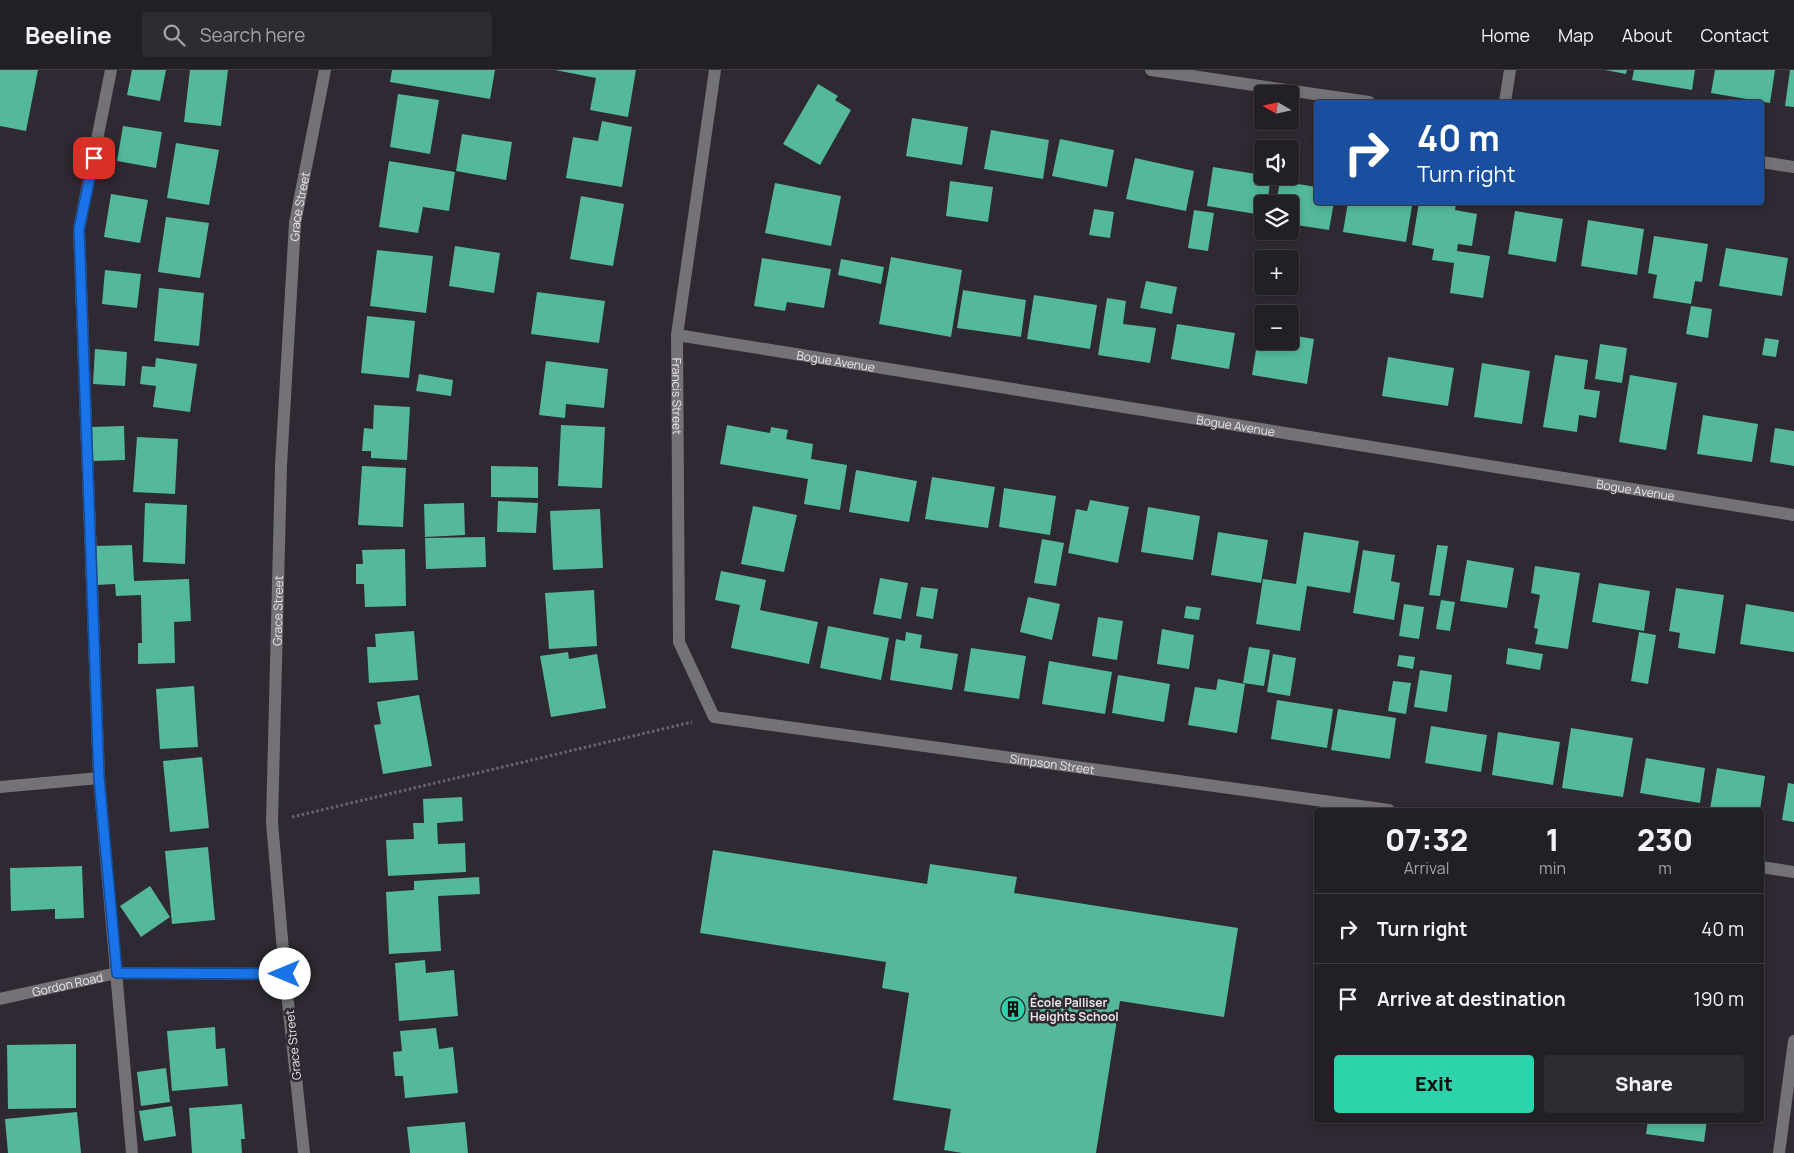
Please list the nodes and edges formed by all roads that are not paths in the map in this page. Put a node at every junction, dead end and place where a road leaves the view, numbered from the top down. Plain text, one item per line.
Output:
1 (111, 70) edge
2 (325, 70) edge
3 (715, 70) edge
4 (1151, 70) edge
5 (1510, 70) edge
6 (1355, 100) edge
7 (1505, 100) edge
8 (1764, 162) edge
9 (1794, 167) edge
10 (677, 335) junction
11 (1794, 515) edge
12 (714, 717) joint
13 (99, 778) junction
14 (0, 787) edge
15 (1376, 808) edge
16 (1764, 867) edge
17 (1794, 872) edge
18 (117, 973) junction
19 (285, 974) junction
20 (0, 998) edge
21 (1794, 1041) edge
22 (132, 1153) edge
23 (304, 1153) edge
24 (1779, 1153) edge

1 - 13 street
2 - 19 street, Grace Street
3 - 10 street, Francis Street
4 - 6 street
5 - 7 street
8 - 9 street
10 - 11 street, Bogue Avenue
10 - 12 street, Francis Street
12 - 15 street, Simpson Street
13 - 14 street
13 - 18 street
16 - 17 street
18 - 19 street, Gordon Road
18 - 20 street, Gordon Road
18 - 22 street
19 - 23 street, Grace Street
21 - 24 street

